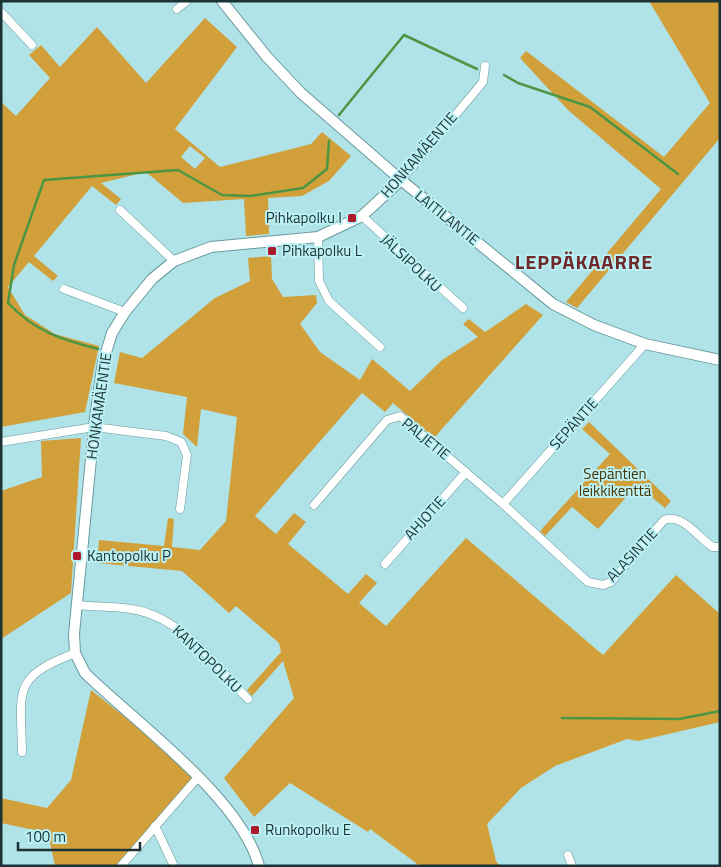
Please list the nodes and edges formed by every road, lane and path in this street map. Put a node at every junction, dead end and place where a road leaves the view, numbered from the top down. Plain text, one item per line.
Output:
1 (187, 1) edge
2 (222, 1) edge
3 (177, 9) dead end
4 (1, 12) edge
5 (32, 45) dead end
6 (485, 66) dead end
7 (401, 180) junction
8 (120, 210) dead end
9 (362, 216) junction
10 (318, 237) junction
11 (174, 261) junction
12 (64, 289) dead end
13 (463, 308) dead end
14 (125, 312) junction
15 (644, 344) junction
16 (380, 347) dead end
17 (720, 360) edge
18 (94, 427) junction
19 (1, 442) edge
20 (466, 472) junction
21 (503, 504) junction
22 (314, 505) dead end
23 (180, 509) dead end
24 (720, 547) edge
25 (385, 564) dead end
26 (78, 605) junction
27 (75, 653) junction
28 (248, 699) dead end
29 (22, 752) dead end
30 (199, 776) junction
31 (155, 826) junction
32 (568, 855) dead end
33 (121, 866) edge
34 (174, 866) edge
35 (259, 866) edge
36 (572, 866) edge

1 - 3 street
2 - 7 street, LAITILANTIE
4 - 5 street
6 - 7 street, HONKAMÄENTIE
7 - 9 street, HONKAMÄENTIE
7 - 15 street, LAITILANTIE
8 - 11 street
9 - 10 street, HONKAMÄENTIE
9 - 13 street, JÄLSIPOLKU
10 - 11 street, HONKAMÄENTIE
10 - 16 street
11 - 14 street, HONKAMÄENTIE
12 - 14 street
14 - 18 street, HONKAMÄENTIE
15 - 17 street, LAITILANTIE
15 - 21 street, SEPÄNTIE
18 - 19 street
18 - 23 street
18 - 26 street, HONKAMÄENTIE
20 - 21 street, PALJETIE
20 - 22 street, PALJETIE
20 - 25 street, AHJOTIE
21 - 24 street, ALASINTIE
26 - 27 street, HONKAMÄENTIE
26 - 28 street, KANTOPOLKU
27 - 29 street
27 - 30 street, HONKAMÄENTIE
30 - 31 street
30 - 35 street, HONKAMÄENTIE
31 - 33 street
31 - 34 street
32 - 36 street

